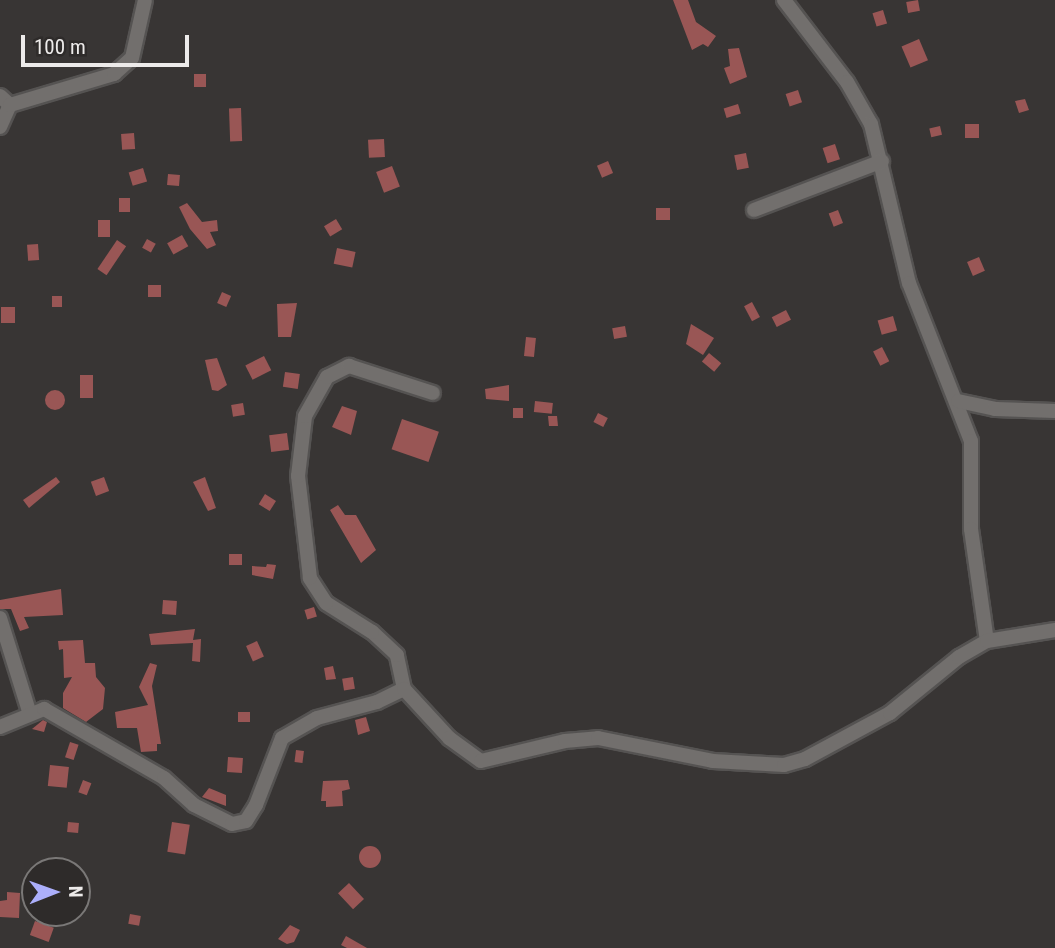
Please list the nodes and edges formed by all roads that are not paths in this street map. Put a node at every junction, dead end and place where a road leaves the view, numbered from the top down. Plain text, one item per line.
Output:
1 (145, 0) edge
2 (784, 0) edge
3 (5, 100) edge
4 (0, 127) edge
5 (882, 162) junction
6 (754, 210) dead end
7 (433, 393) dead end
8 (958, 401) junction
9 (1055, 411) edge
10 (0, 618) edge
11 (1055, 629) edge
12 (987, 641) junction
13 (404, 689) junction
14 (29, 711) junction
15 (0, 727) edge

1 - 3 street
2 - 5 street
3 - 4 street
5 - 6 street
5 - 8 street
7 - 13 street
8 - 9 street
8 - 12 street
10 - 14 street
11 - 12 street
12 - 13 street
13 - 14 street
14 - 15 street

